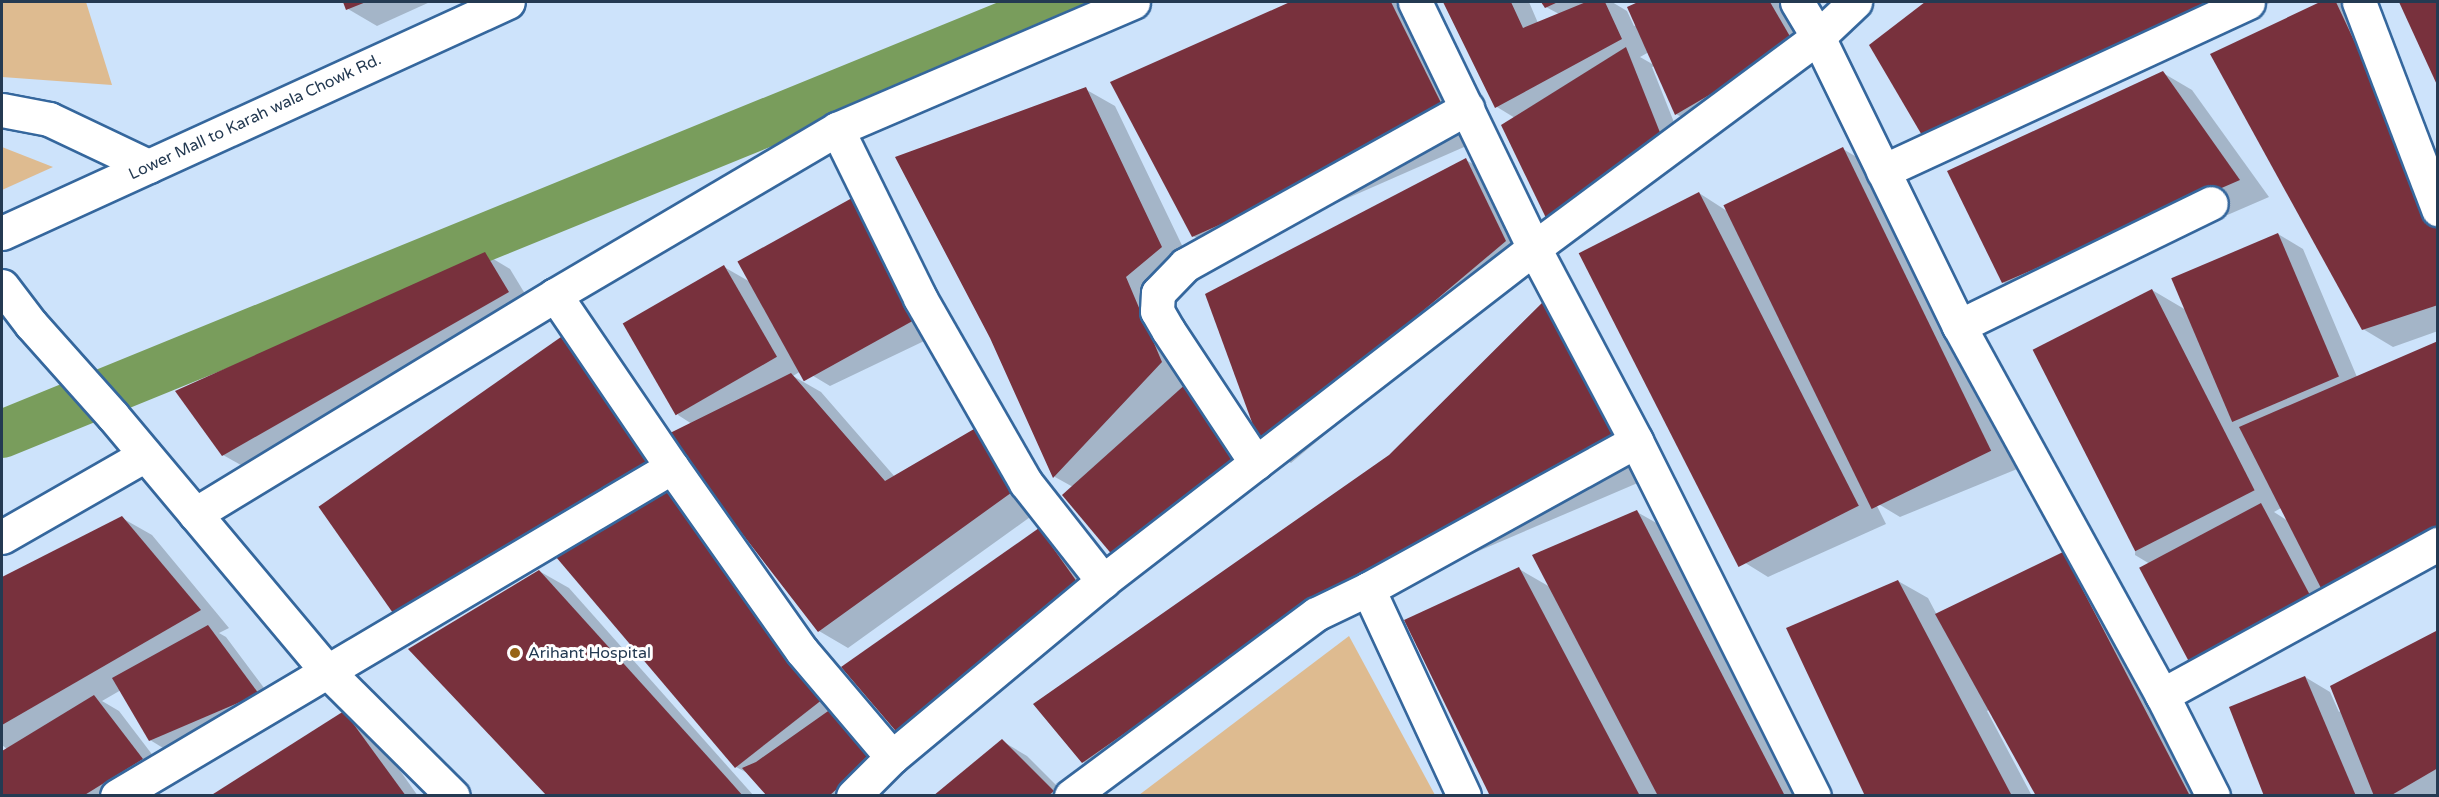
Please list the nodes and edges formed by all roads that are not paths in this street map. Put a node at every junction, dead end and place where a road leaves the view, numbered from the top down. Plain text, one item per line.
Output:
1 (508, 2) edge
2 (1133, 2) edge
3 (1415, 2) edge
4 (1797, 2) edge
5 (1855, 2) edge
6 (2248, 2) edge
7 (2359, 2) edge
8 (1818, 37) junction
9 (1467, 108) junction
10 (2, 110) edge
11 (837, 129) junction
12 (148, 166) junction
13 (1883, 171) junction
14 (2211, 203) dead end
15 (2438, 209) edge
16 (2, 233) edge
17 (1534, 248) junction
18 (2, 285) edge
19 (555, 295) junction
20 (1959, 326) junction
21 (1636, 441) junction
22 (145, 455) junction
23 (1256, 463) junction
24 (672, 467) junction
25 (195, 514) junction
26 (2, 537) edge
27 (2438, 544) edge
28 (1103, 581) junction
29 (1368, 589) junction
30 (327, 671) junction
31 (2162, 695) junction
32 (892, 757) junction
33 (117, 795) edge
34 (453, 795) edge
35 (854, 795) edge
36 (1071, 795) edge
37 (1464, 795) edge
38 (1815, 795) edge
39 (2213, 795) edge

1 - 12 street, Lower Mall to Karah wala Chowk Rd.
2 - 11 street
3 - 9 street
4 - 8 street
5 - 8 street
6 - 13 street
7 - 15 street
8 - 13 street
8 - 17 street
9 - 17 street
9 - 23 street
10 - 12 street
11 - 19 street
11 - 28 street
12 - 16 street, Lower Mall to Karah wala Chowk Rd.
13 - 20 street
14 - 20 street
17 - 21 street
17 - 23 street
18 - 22 street
19 - 24 street
19 - 25 street
20 - 31 street
21 - 29 street
21 - 38 street
22 - 25 street
22 - 26 street
23 - 28 street
24 - 30 street
24 - 32 street
25 - 30 street
27 - 31 street
28 - 32 street
29 - 36 street
29 - 37 street
30 - 33 street
30 - 34 street
31 - 39 street
32 - 35 street

